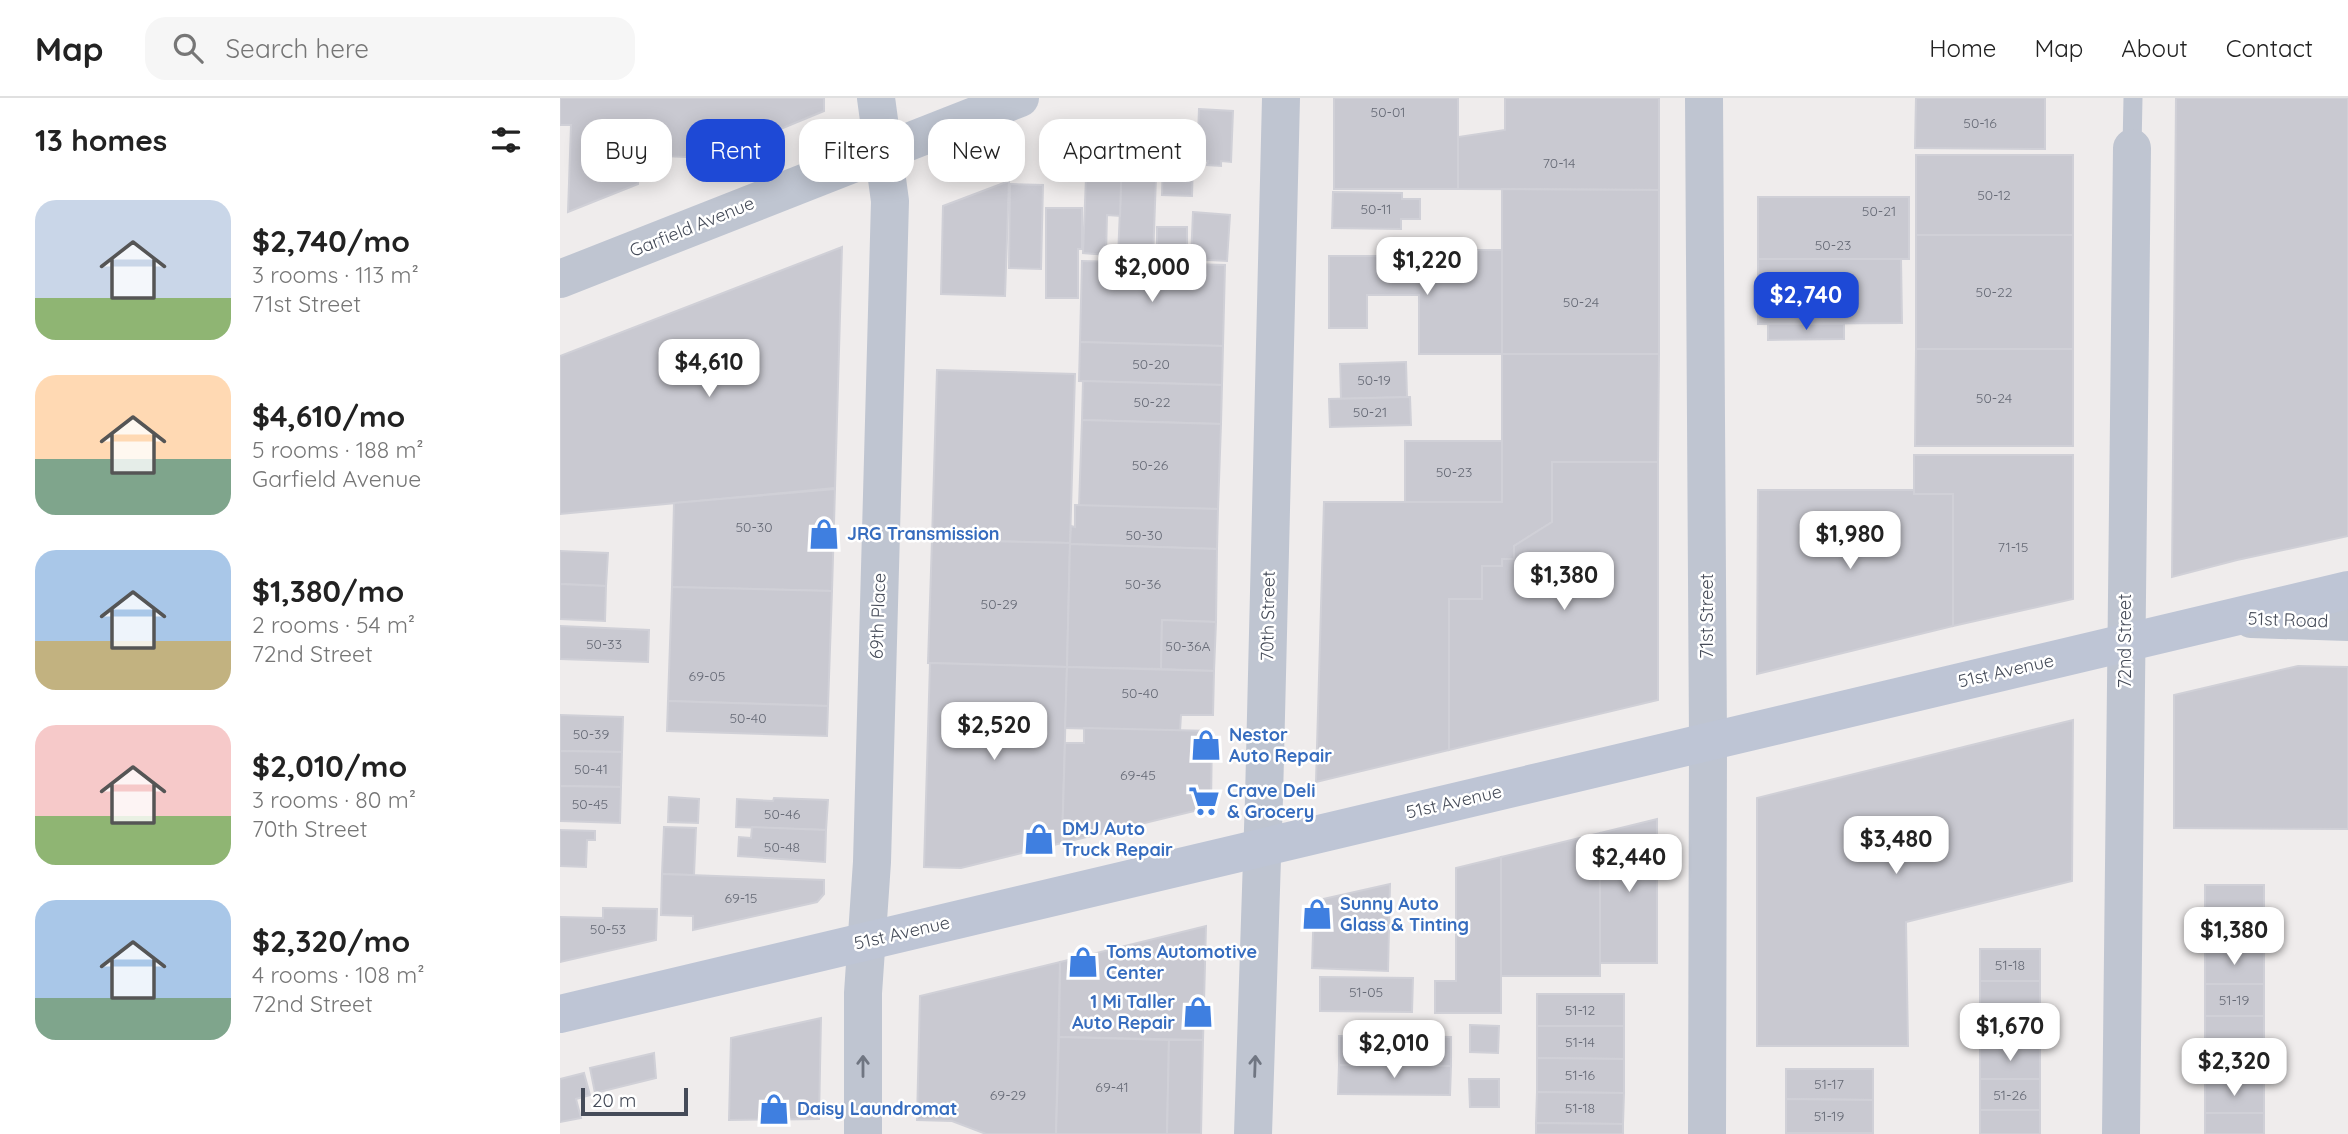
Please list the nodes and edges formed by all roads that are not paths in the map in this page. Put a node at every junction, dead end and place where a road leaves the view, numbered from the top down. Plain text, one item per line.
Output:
1 (876, 98) edge
2 (1020, 98) edge
3 (1281, 98) edge
4 (1704, 98) edge
5 (2133, 98) edge
6 (879, 119) edge
7 (914, 138) edge
8 (2132, 148) joint
9 (803, 182) edge
10 (887, 182) edge
11 (560, 279) edge
12 (2348, 590) edge
13 (2228, 619) junction
14 (2348, 622) edge
15 (2125, 643) junction
16 (1708, 741) junction
17 (1262, 847) junction
18 (866, 942) junction
19 (560, 1014) edge
20 (863, 1134) edge
21 (1253, 1134) edge
22 (1707, 1134) edge
23 (2121, 1134) edge

1 - 6 street, 69th Place
2 - 7 street, Garfield Avenue
3 - 17 street, 70th Street
4 - 16 street, 71st Street
5 - 8 lane
8 - 15 street, 72nd Street
9 - 11 street, Garfield Avenue
10 - 18 street, 69th Place
12 - 13 street, 51st Avenue
13 - 14 street, 51st Road
13 - 15 street, 51st Avenue
15 - 16 street, 51st Avenue
15 - 23 street, 72nd Street
16 - 17 street, 51st Avenue
16 - 22 street, 71st Street
17 - 18 street, 51st Avenue
21 -> 17 street, 70th Street
18 - 19 street, 51st Avenue
20 -> 18 street, 69th Place

